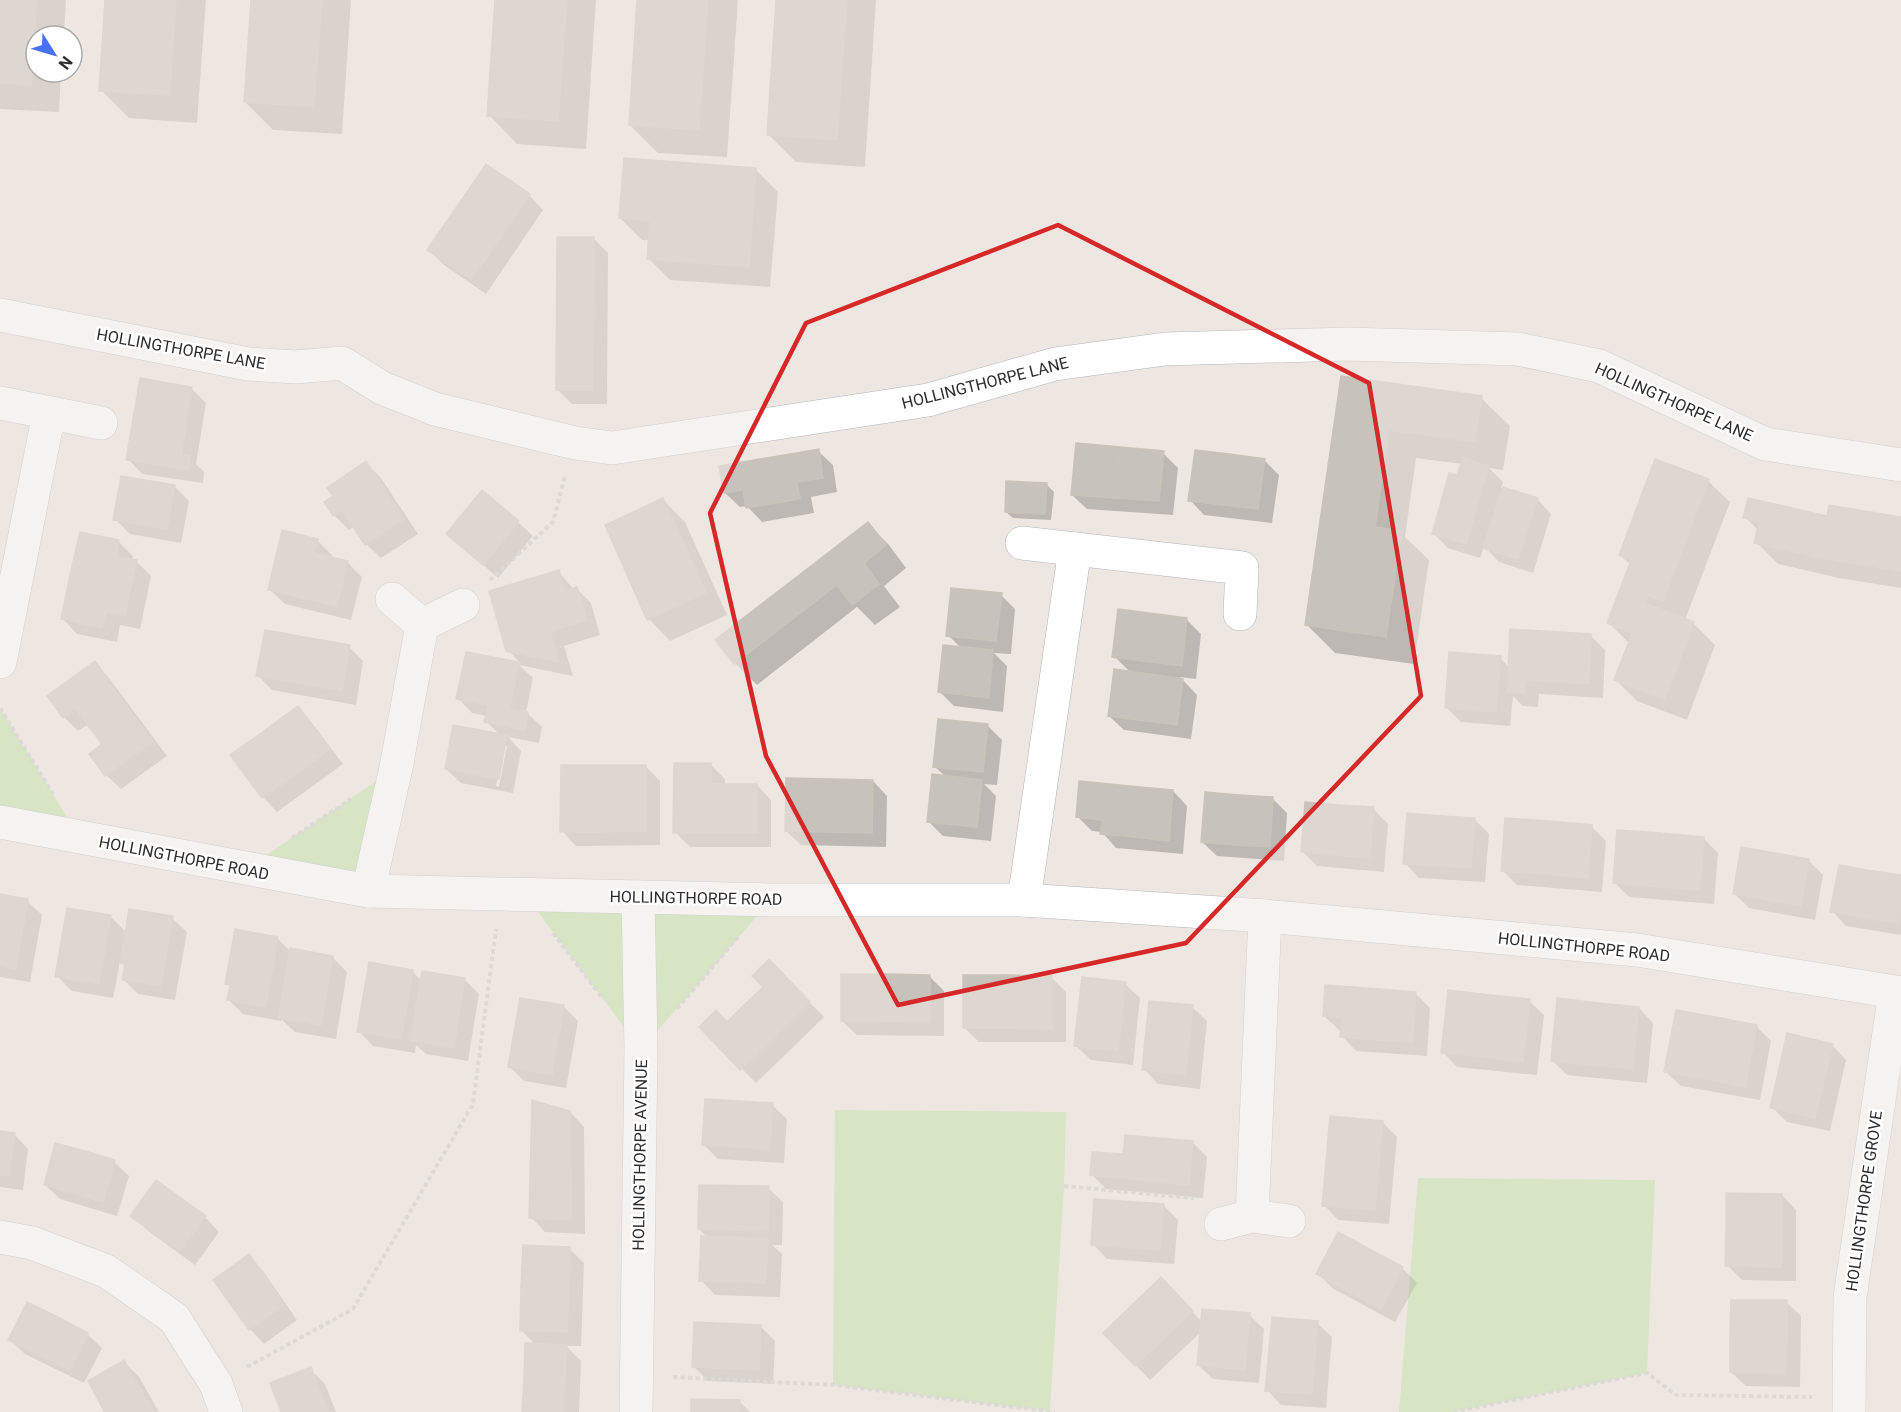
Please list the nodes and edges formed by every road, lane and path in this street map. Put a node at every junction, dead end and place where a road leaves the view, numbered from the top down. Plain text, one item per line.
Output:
1 (0, 315) edge
2 (0, 403) edge
3 (49, 413) junction
4 (101, 423) dead end
5 (575, 443) junction
6 (1901, 465) edge
7 (1022, 543) dead end
8 (1075, 549) junction
9 (392, 599) dead end
10 (463, 605) joint
11 (1240, 614) dead end
12 (422, 625) junction
13 (0, 662) edge
14 (0, 708) edge
15 (396, 768) junction
16 (0, 822) edge
17 (80, 838) junction
18 (246, 870) junction
19 (368, 891) junction
20 (500, 895) junction
21 (638, 897) junction
22 (1024, 900) junction
23 (1264, 916) junction
24 (1898, 993) edge
25 (1064, 1186) dead end
26 (1252, 1216) junction
27 (1289, 1221) dead end
28 (1221, 1224) joint
29 (0, 1237) edge
30 (638, 1375) junction
31 (221, 1398) edge
32 (1849, 1405) edge
33 (636, 1412) edge
34 (1055, 1412) edge
35 (1453, 1412) edge

1 - 5 street, HOLLINGTHORPE LANE
2 - 3 street
3 - 4 street
3 - 13 street
5 - 6 street, HOLLINGTHORPE LANE
5 - 10 path
7 - 8 street
8 - 11 street
8 - 22 street
9 - 12 street
10 - 12 street
12 - 15 street
14 - 17 path
15 - 18 path
15 - 19 street
16 - 17 street, HOLLINGTHORPE ROAD
17 - 18 street, HOLLINGTHORPE ROAD
18 - 19 street, HOLLINGTHORPE ROAD
19 - 20 street, HOLLINGTHORPE ROAD
20 - 21 street, HOLLINGTHORPE ROAD
20 - 31 path
21 - 22 street, HOLLINGTHORPE ROAD
21 - 30 street, HOLLINGTHORPE AVENUE
22 - 23 street, HOLLINGTHORPE ROAD
23 - 24 street, HOLLINGTHORPE ROAD
23 - 26 street
24 - 32 street, HOLLINGTHORPE GROVE
25 - 28 path
26 - 27 street
26 - 28 street
29 - 31 street
30 - 33 street, HOLLINGTHORPE AVENUE
30 - 34 path
32 - 35 path

